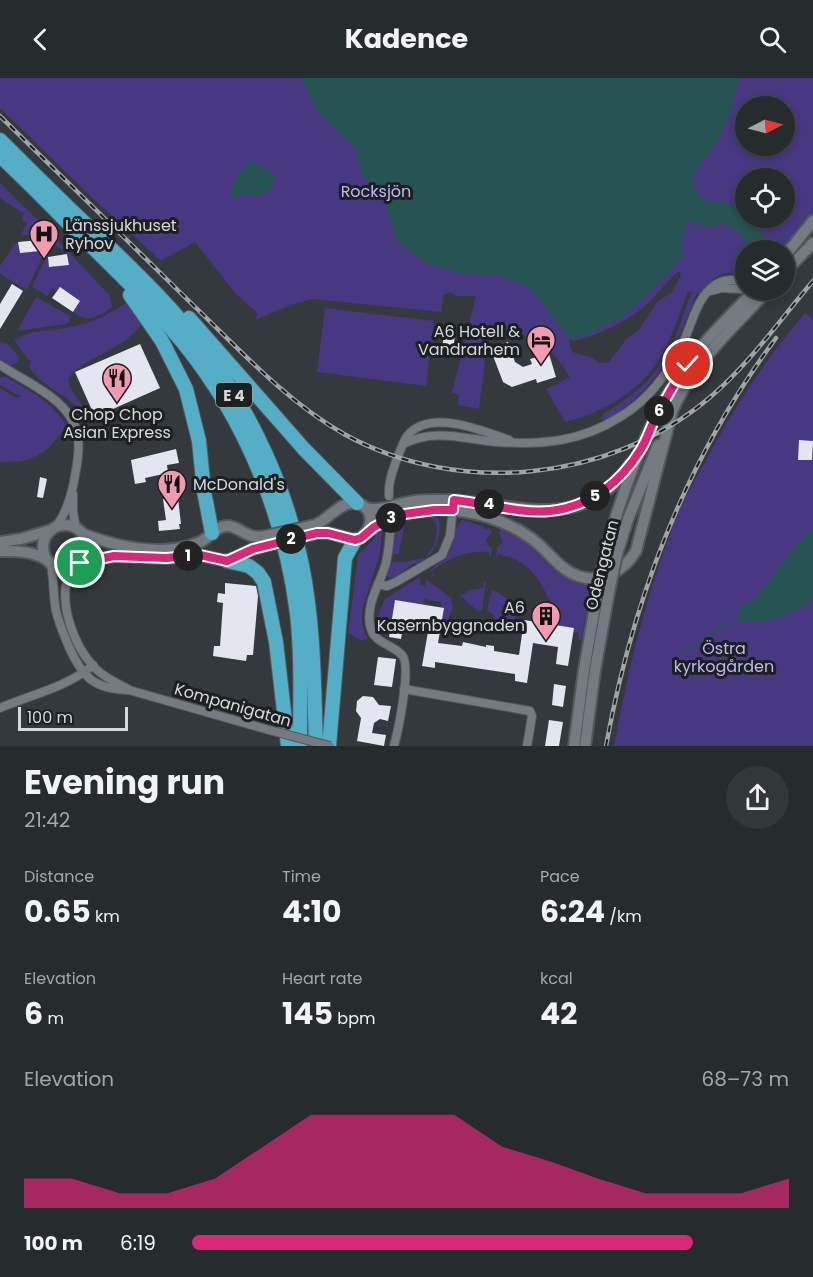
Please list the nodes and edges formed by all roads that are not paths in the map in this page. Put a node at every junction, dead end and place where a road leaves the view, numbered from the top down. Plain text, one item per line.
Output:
1 (0, 140) edge
2 (0, 156) edge
3 (813, 221) edge
4 (795, 243) edge
5 (813, 243) edge
6 (92, 247) junction
7 (795, 262) edge
8 (129, 266) junction
9 (735, 281) edge
10 (735, 289) edge
11 (706, 292) junction
12 (745, 300) edge
13 (758, 300) edge
14 (0, 365) edge
15 (673, 408) junction
16 (513, 441) junction
17 (403, 444) junction
18 (642, 448) junction
19 (73, 486) junction
20 (389, 496) dead end
21 (454, 505) junction
22 (361, 506) junction
23 (391, 521) dead end
24 (53, 529) junction
25 (316, 529) junction
26 (80, 531) junction
27 (369, 531) junction
28 (211, 534) junction
29 (355, 540) junction
30 (267, 541) junction
31 (0, 542) edge
32 (0, 551) edge
33 (221, 560) junction
34 (49, 562) junction
35 (76, 566) junction
36 (378, 584) junction
37 (93, 665) junction
38 (83, 673) junction
39 (404, 689) junction
40 (129, 690) junction
41 (0, 708) edge
42 (288, 746) edge
43 (300, 746) edge
44 (316, 746) edge
45 (329, 746) edge
46 (394, 746) edge
47 (527, 746) edge
48 (574, 746) edge
49 (585, 746) edge

1 - 8 highway, E 4
2 - 6 highway, E 4
3 - 4 street
5 - 7 street
6 - 28 highway
6 - 43 highway, E 4
8 - 22 highway
8 - 44 highway, E 4
9 - 11 street
10 - 11 street
11 - 16 street
12 - 18 street, Odengatan
13 - 15 street, Odengatan
14 - 19 street
15 - 21 street
15 - 49 street, Odengatan, bridge
16 - 17 street
16 - 17 street
17 - 20 street
18 - 21 street
18 - 48 street, Odengatan, bridge
19 - 24 street
19 - 26 street
21 - 22 street
21 - 27 street
21 - 36 street
22 - 25 street
22 - 27 street
23 - 36 street
24 - 26 street
24 - 31 street
24 - 34 street
25 - 29 street
25 - 30 street, bridge
26 - 28 street
26 - 35 street
27 - 29 street
28 - 30 street
28 - 33 street
29 - 45 highway
30 - 33 street
32 - 34 street
33 - 35 street
33 - 42 highway
34 - 35 street
34 - 38 street
35 - 37 street, Kompanigatan
36 - 39 street
37 - 38 street
37 - 40 street, Kompanigatan
38 - 40 street, Kompanigatan
38 - 41 street
39 - 46 street
39 - 47 street
40 - 45 street, Kompanigatan, bridge

